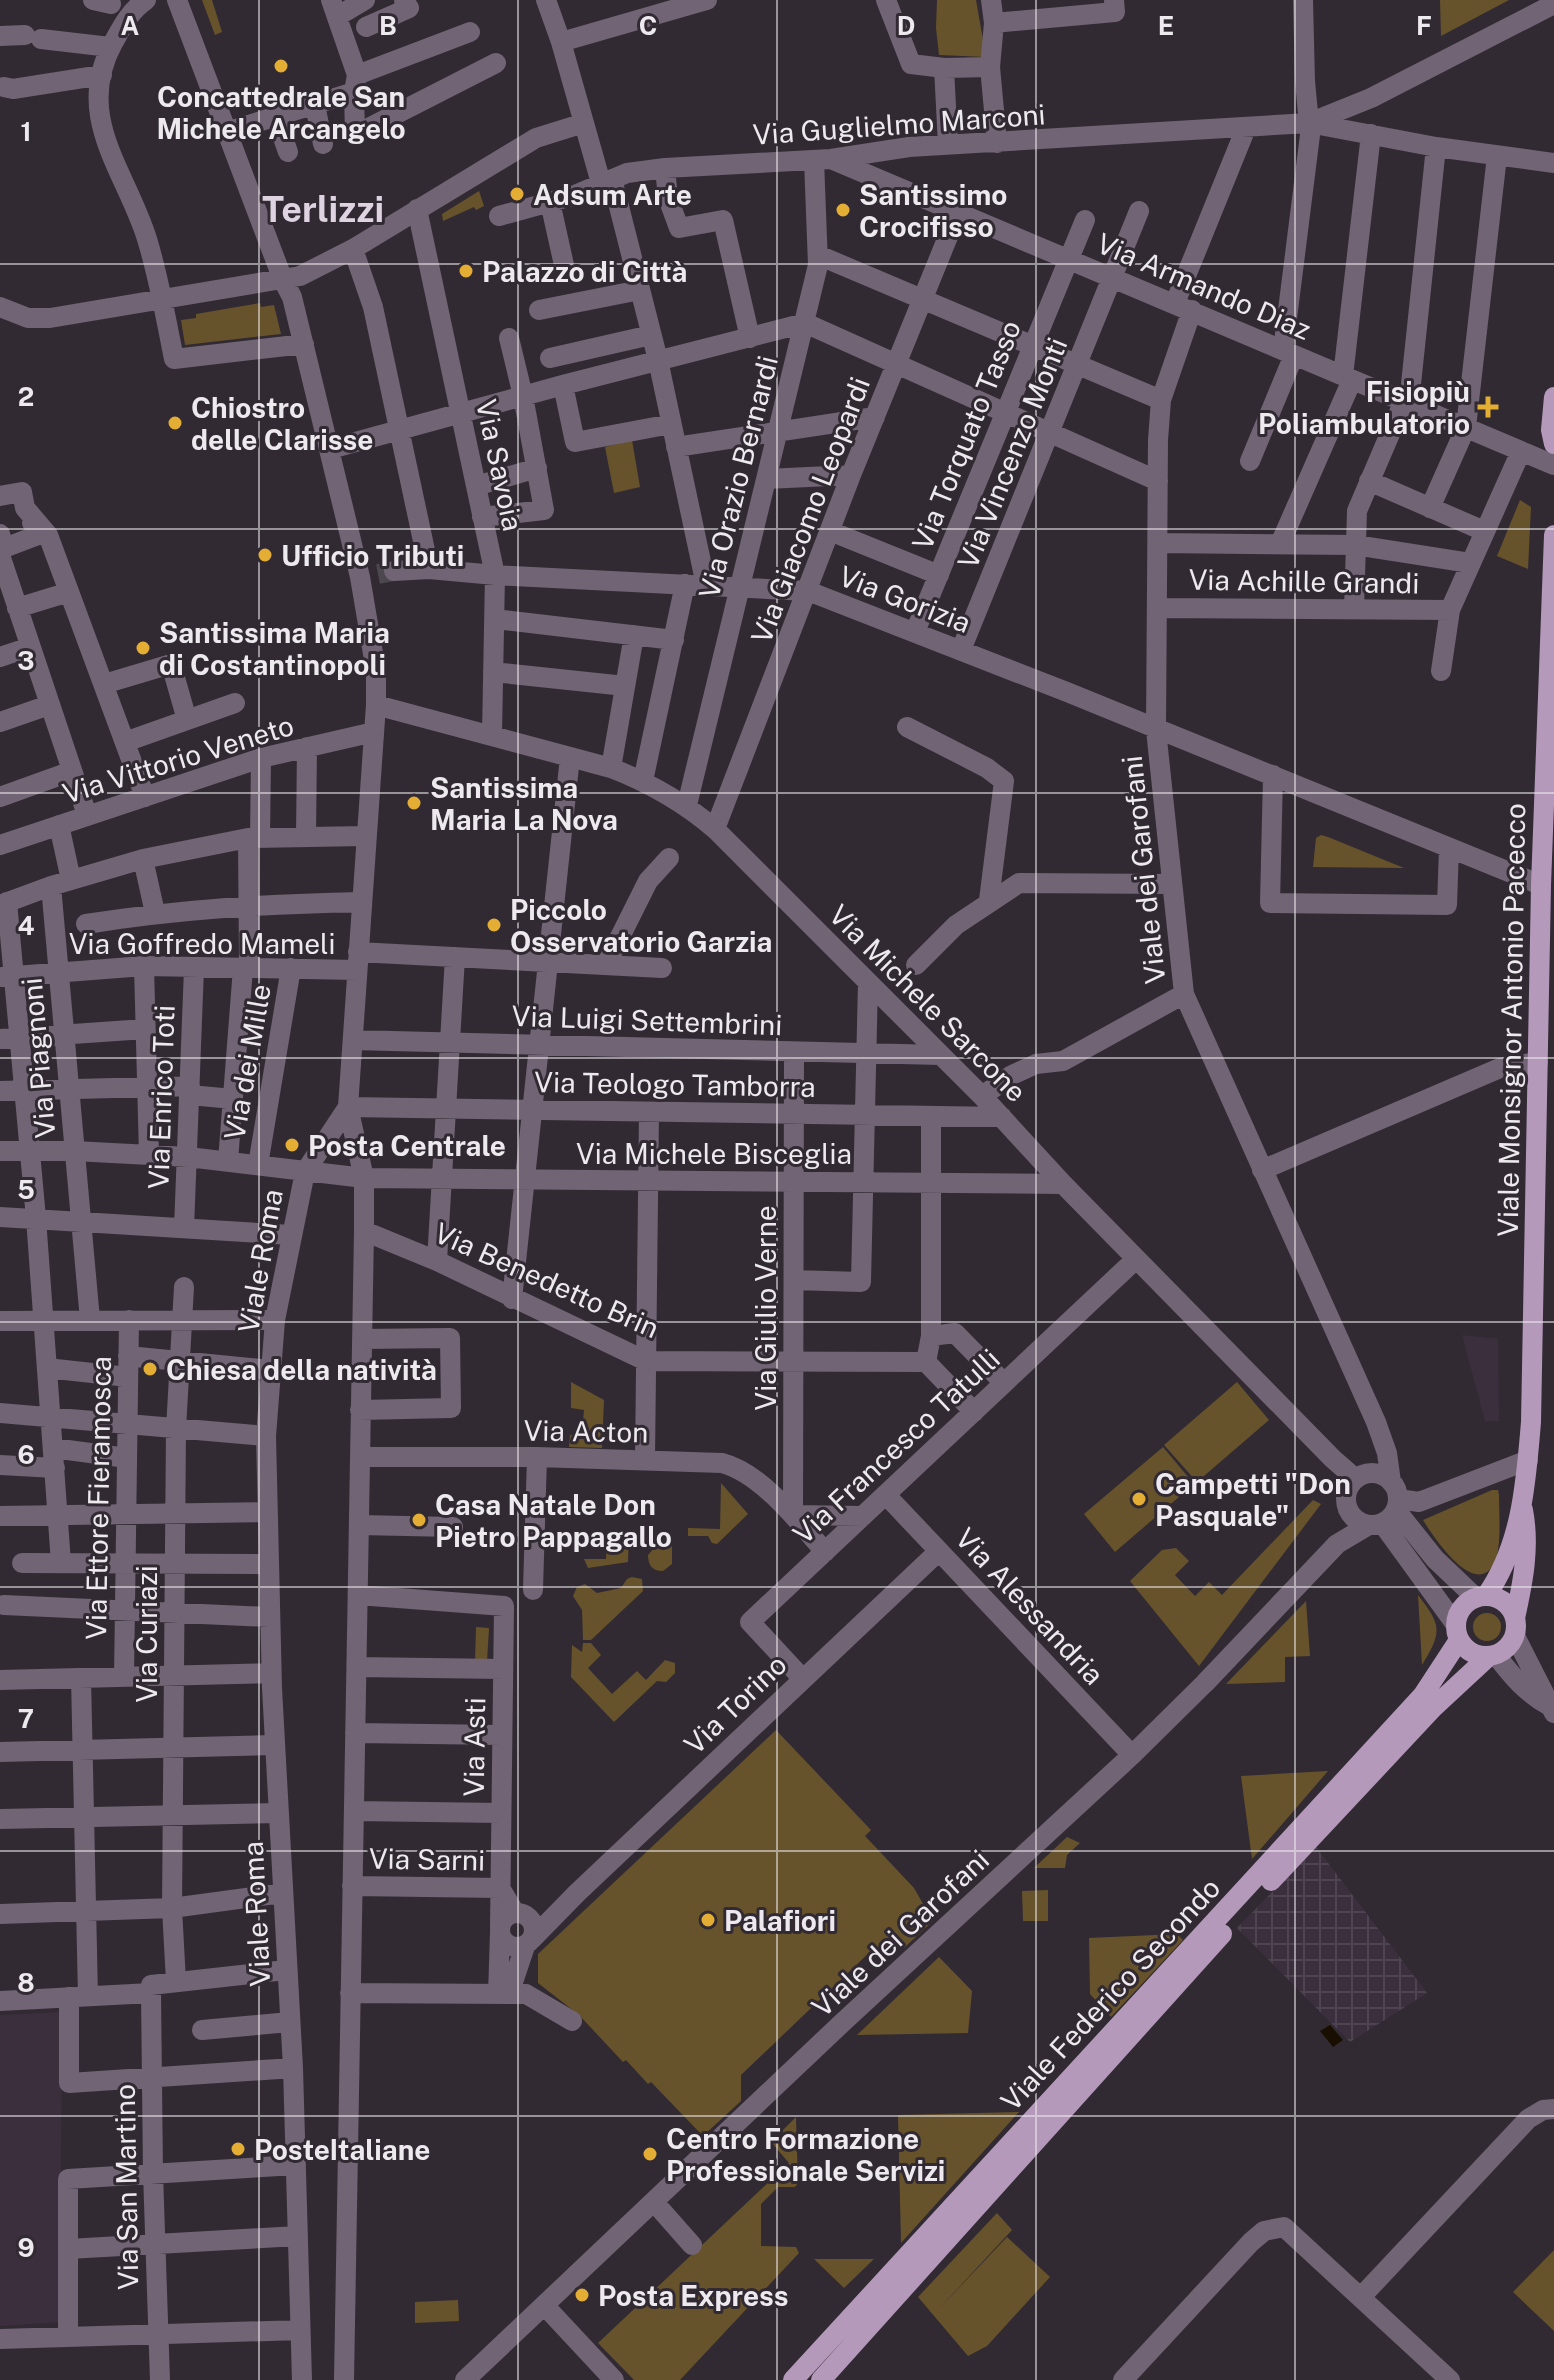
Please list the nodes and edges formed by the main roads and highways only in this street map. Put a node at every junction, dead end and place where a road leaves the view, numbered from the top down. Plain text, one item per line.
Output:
1 (1554, 397) edge
2 (1554, 444) edge
3 (1554, 535) edge
4 (1523, 1506) junction
5 (1481, 1597) junction
6 (1515, 1627) junction
7 (1458, 1632) junction
8 (1492, 1656) junction
9 (793, 2380) edge
10 (821, 2380) edge

1 - 2 main road
3 - 4 main road, Viale Monsignor Antonio Pacecco
4 - 5 main road, Viale Monsignor Antonio Pacecco
4 - 6 main road, Viale Monsignor Antonio Pacecco
5 - 6 main road
5 - 7 main road
6 - 8 main road
7 - 8 main road
7 - 9 main road, Viale Federico Secondo
8 - 10 main road, Viale Federico Secondo

